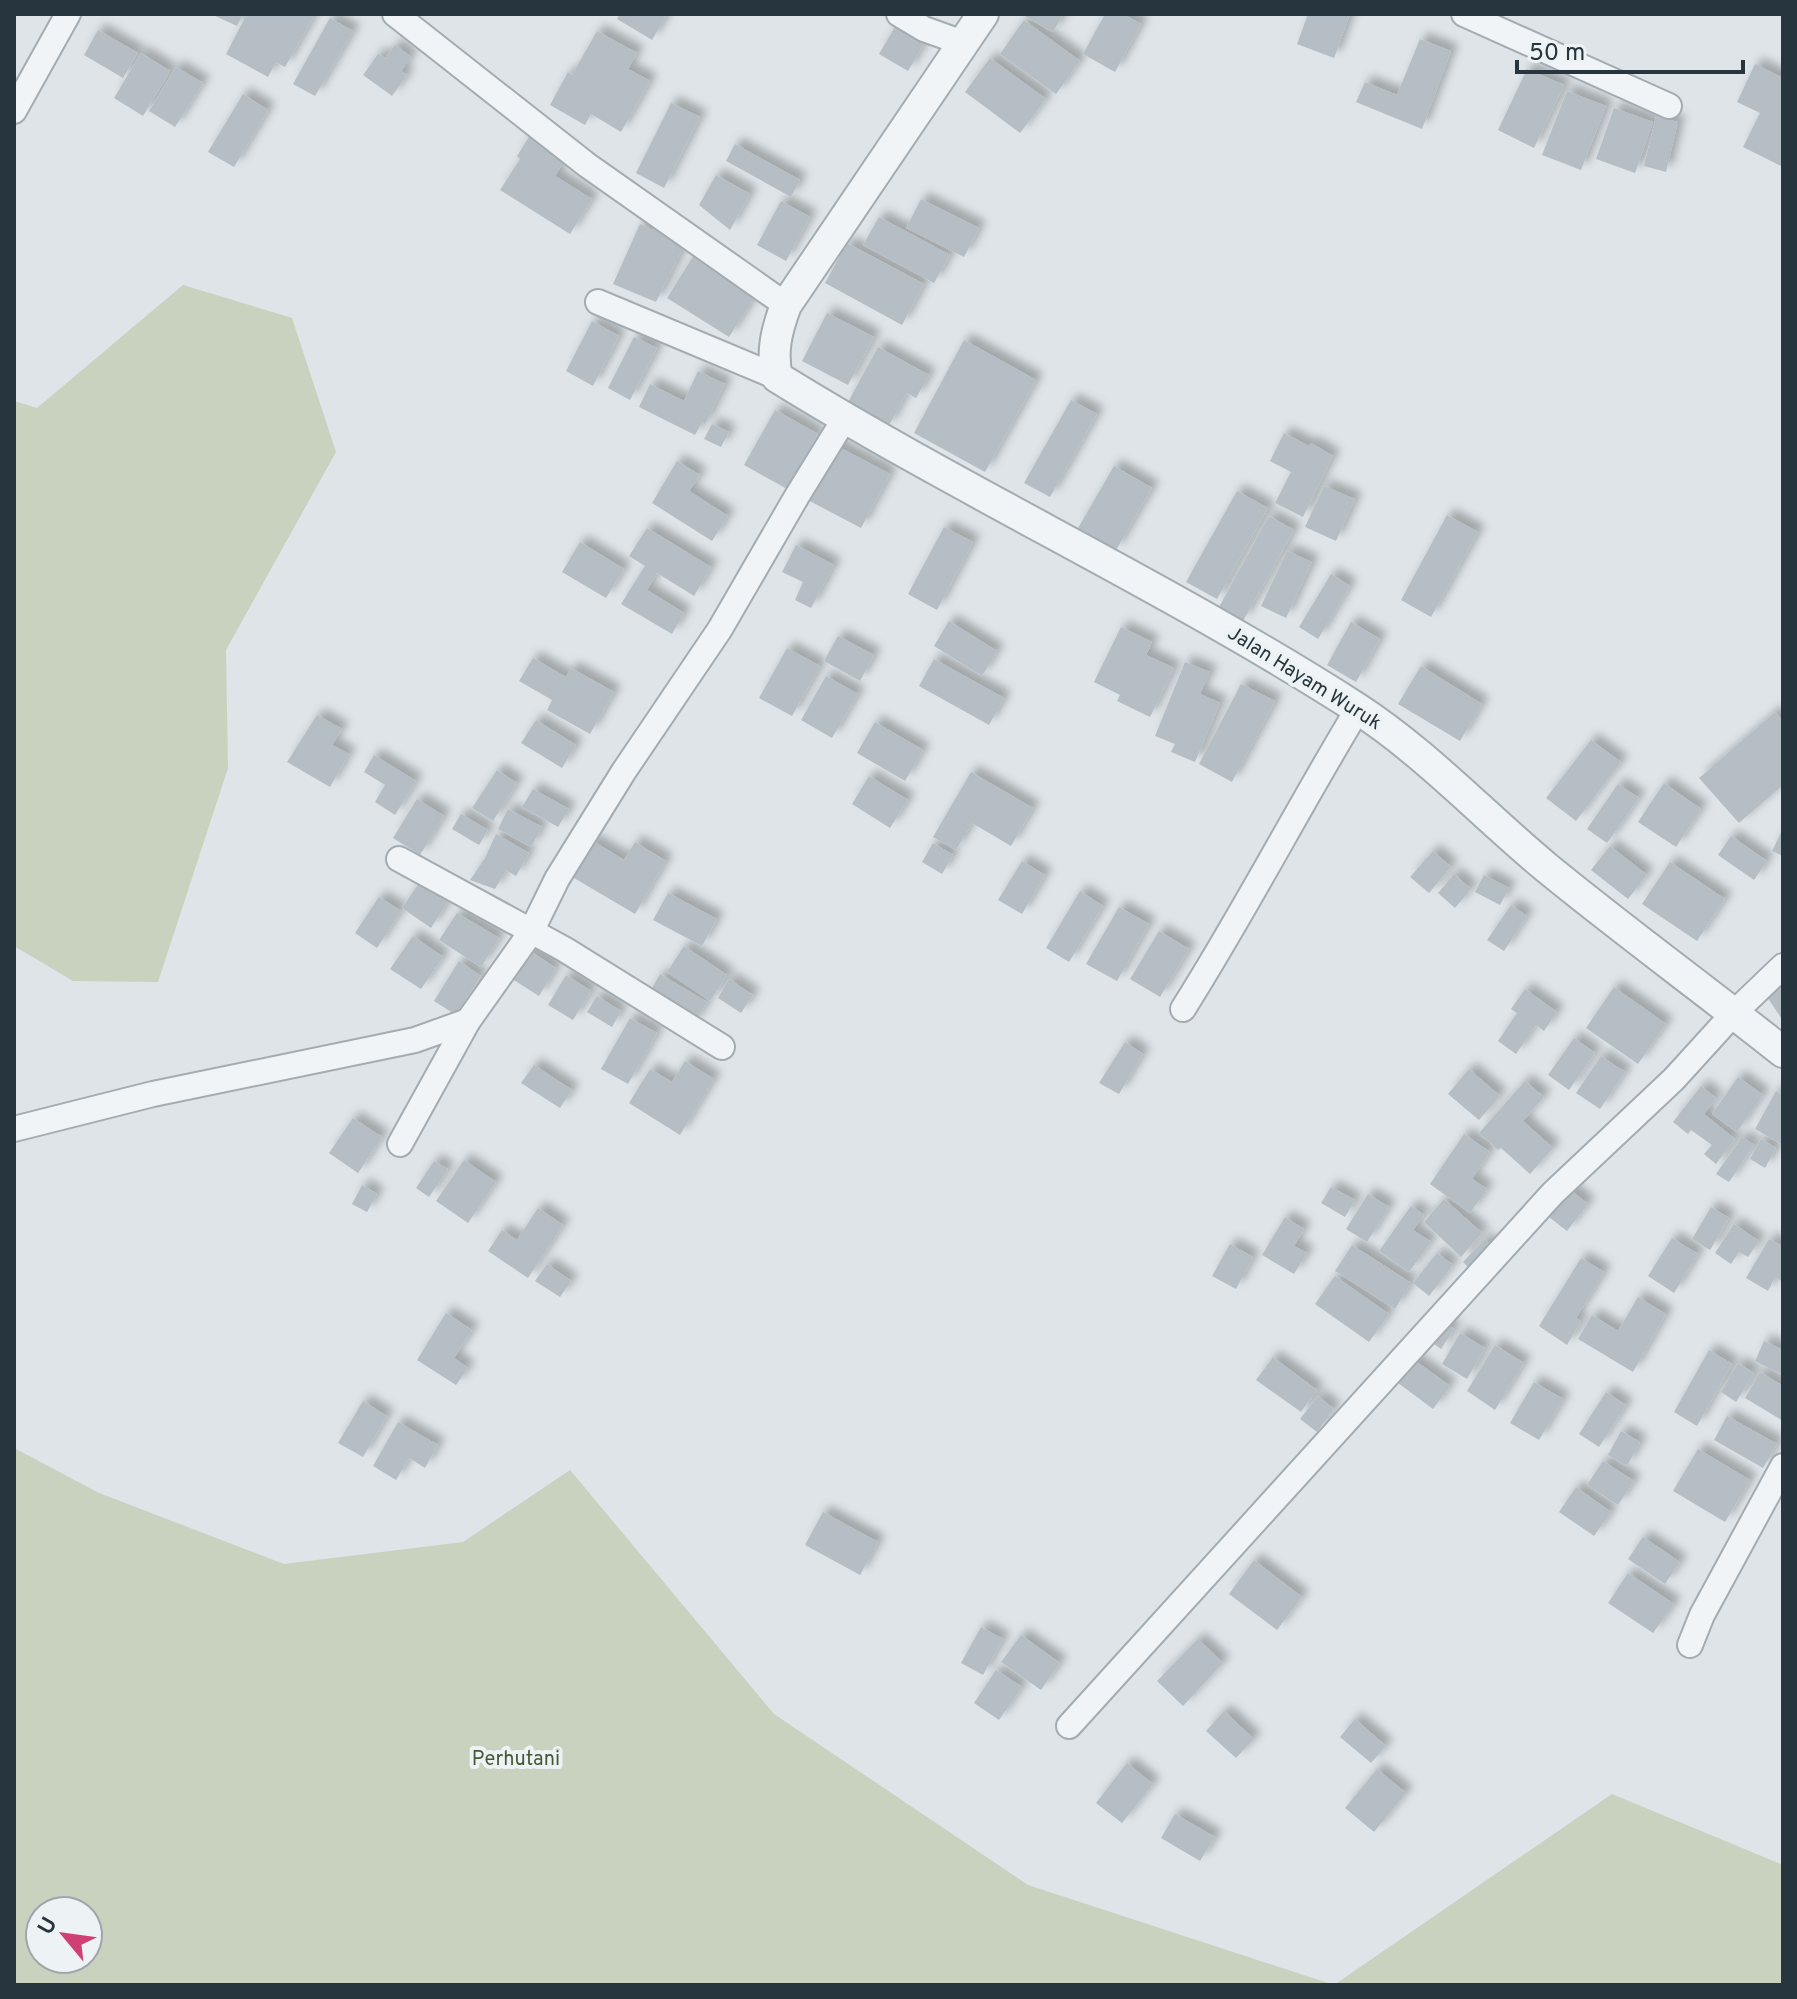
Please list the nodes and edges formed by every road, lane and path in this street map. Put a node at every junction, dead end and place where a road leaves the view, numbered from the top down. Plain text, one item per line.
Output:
1 (68, 14) edge
2 (395, 14) edge
3 (899, 14) edge
4 (983, 14) edge
5 (1464, 14) edge
6 (963, 43) junction
7 (1669, 106) dead end
8 (14, 111) edge
9 (598, 302) dead end
10 (786, 305) junction
11 (777, 377) junction
12 (845, 418) junction
13 (1358, 709) junction
14 (399, 859) dead end
15 (531, 932) junction
16 (1783, 966) edge
17 (1183, 1009) dead end
18 (1734, 1013) junction
19 (468, 1021) junction
20 (722, 1047) dead end
21 (1783, 1052) edge
22 (14, 1129) edge
23 (400, 1144) dead end
24 (1783, 1466) edge
25 (1690, 1645) dead end
26 (1069, 1726) dead end

1 - 8 street
2 - 10 street
3 - 6 street
4 - 6 street
5 - 7 street
6 - 10 street
9 - 11 street
10 - 11 street
11 - 12 street, Jalan Hayam Wuruk
12 - 13 street, Jalan Hayam Wuruk
12 - 15 street
13 - 17 street
13 - 18 street, Jalan Hayam Wuruk
14 - 15 street
15 - 19 street
15 - 20 street
16 - 18 street
18 - 21 street, Jalan Hayam Wuruk
18 - 26 street
19 - 22 street
19 - 23 street
24 - 25 street

